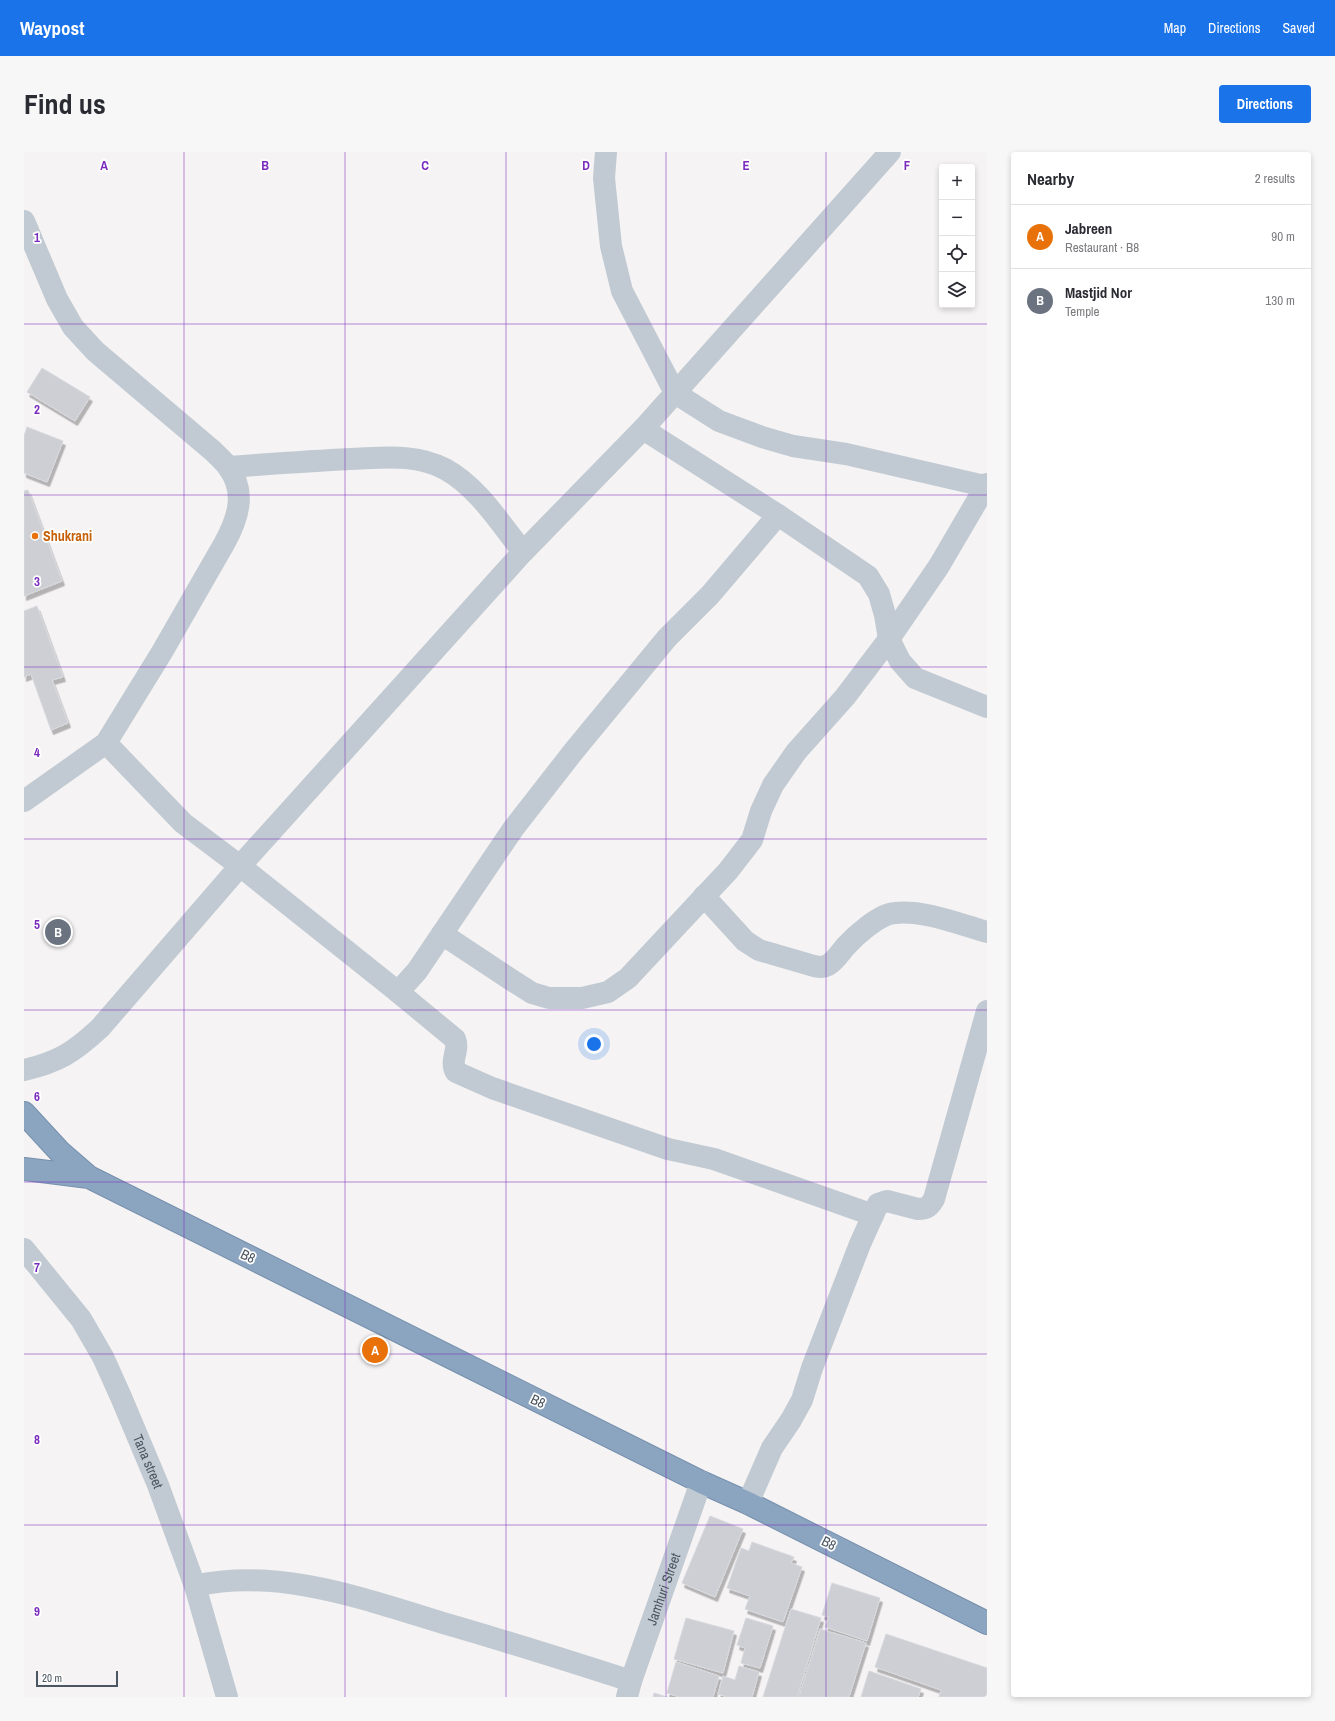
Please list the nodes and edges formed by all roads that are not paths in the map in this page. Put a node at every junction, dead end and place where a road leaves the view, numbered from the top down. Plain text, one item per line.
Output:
1 (606, 152) edge
2 (890, 152) edge
3 (25, 229) edge
4 (676, 393) junction
5 (643, 429) junction
6 (229, 467) junction
7 (986, 485) edge
8 (778, 514) junction
9 (523, 552) junction
10 (889, 639) junction
11 (987, 707) edge
12 (106, 743) junction
13 (24, 801) edge
14 (240, 866) junction
15 (704, 896) junction
16 (987, 932) edge
17 (442, 934) junction
18 (398, 992) junction
19 (987, 1011) edge
20 (24, 1070) edge
21 (24, 1113) edge
22 (24, 1169) edge
23 (89, 1177) junction
24 (873, 1215) junction
25 (24, 1248) edge
26 (701, 1482) junction
27 (748, 1503) junction
28 (195, 1586) junction
29 (987, 1623) edge
30 (629, 1689) edge
31 (227, 1697) edge

1 - 4 street
2 - 4 street
3 - 6 street
4 - 5 street
4 - 7 street
5 - 8 street
5 - 9 street
6 - 9 street
6 - 12 street
7 - 10 street
8 - 10 street
8 - 17 street
9 - 14 street
10 - 11 street
10 - 15 street
12 - 13 street
12 - 14 street
14 - 18 street
14 - 20 street
15 - 16 street
15 - 17 street
17 - 18 street
18 - 24 street
19 - 24 street
21 - 23 highway
22 - 23 highway
23 - 26 highway, B8
24 - 27 street
25 - 28 street, Tana street
26 - 27 highway, B8
26 - 30 street, Jamhuri Street
27 - 29 highway, B8
28 - 30 street
28 - 31 street, Tana street

